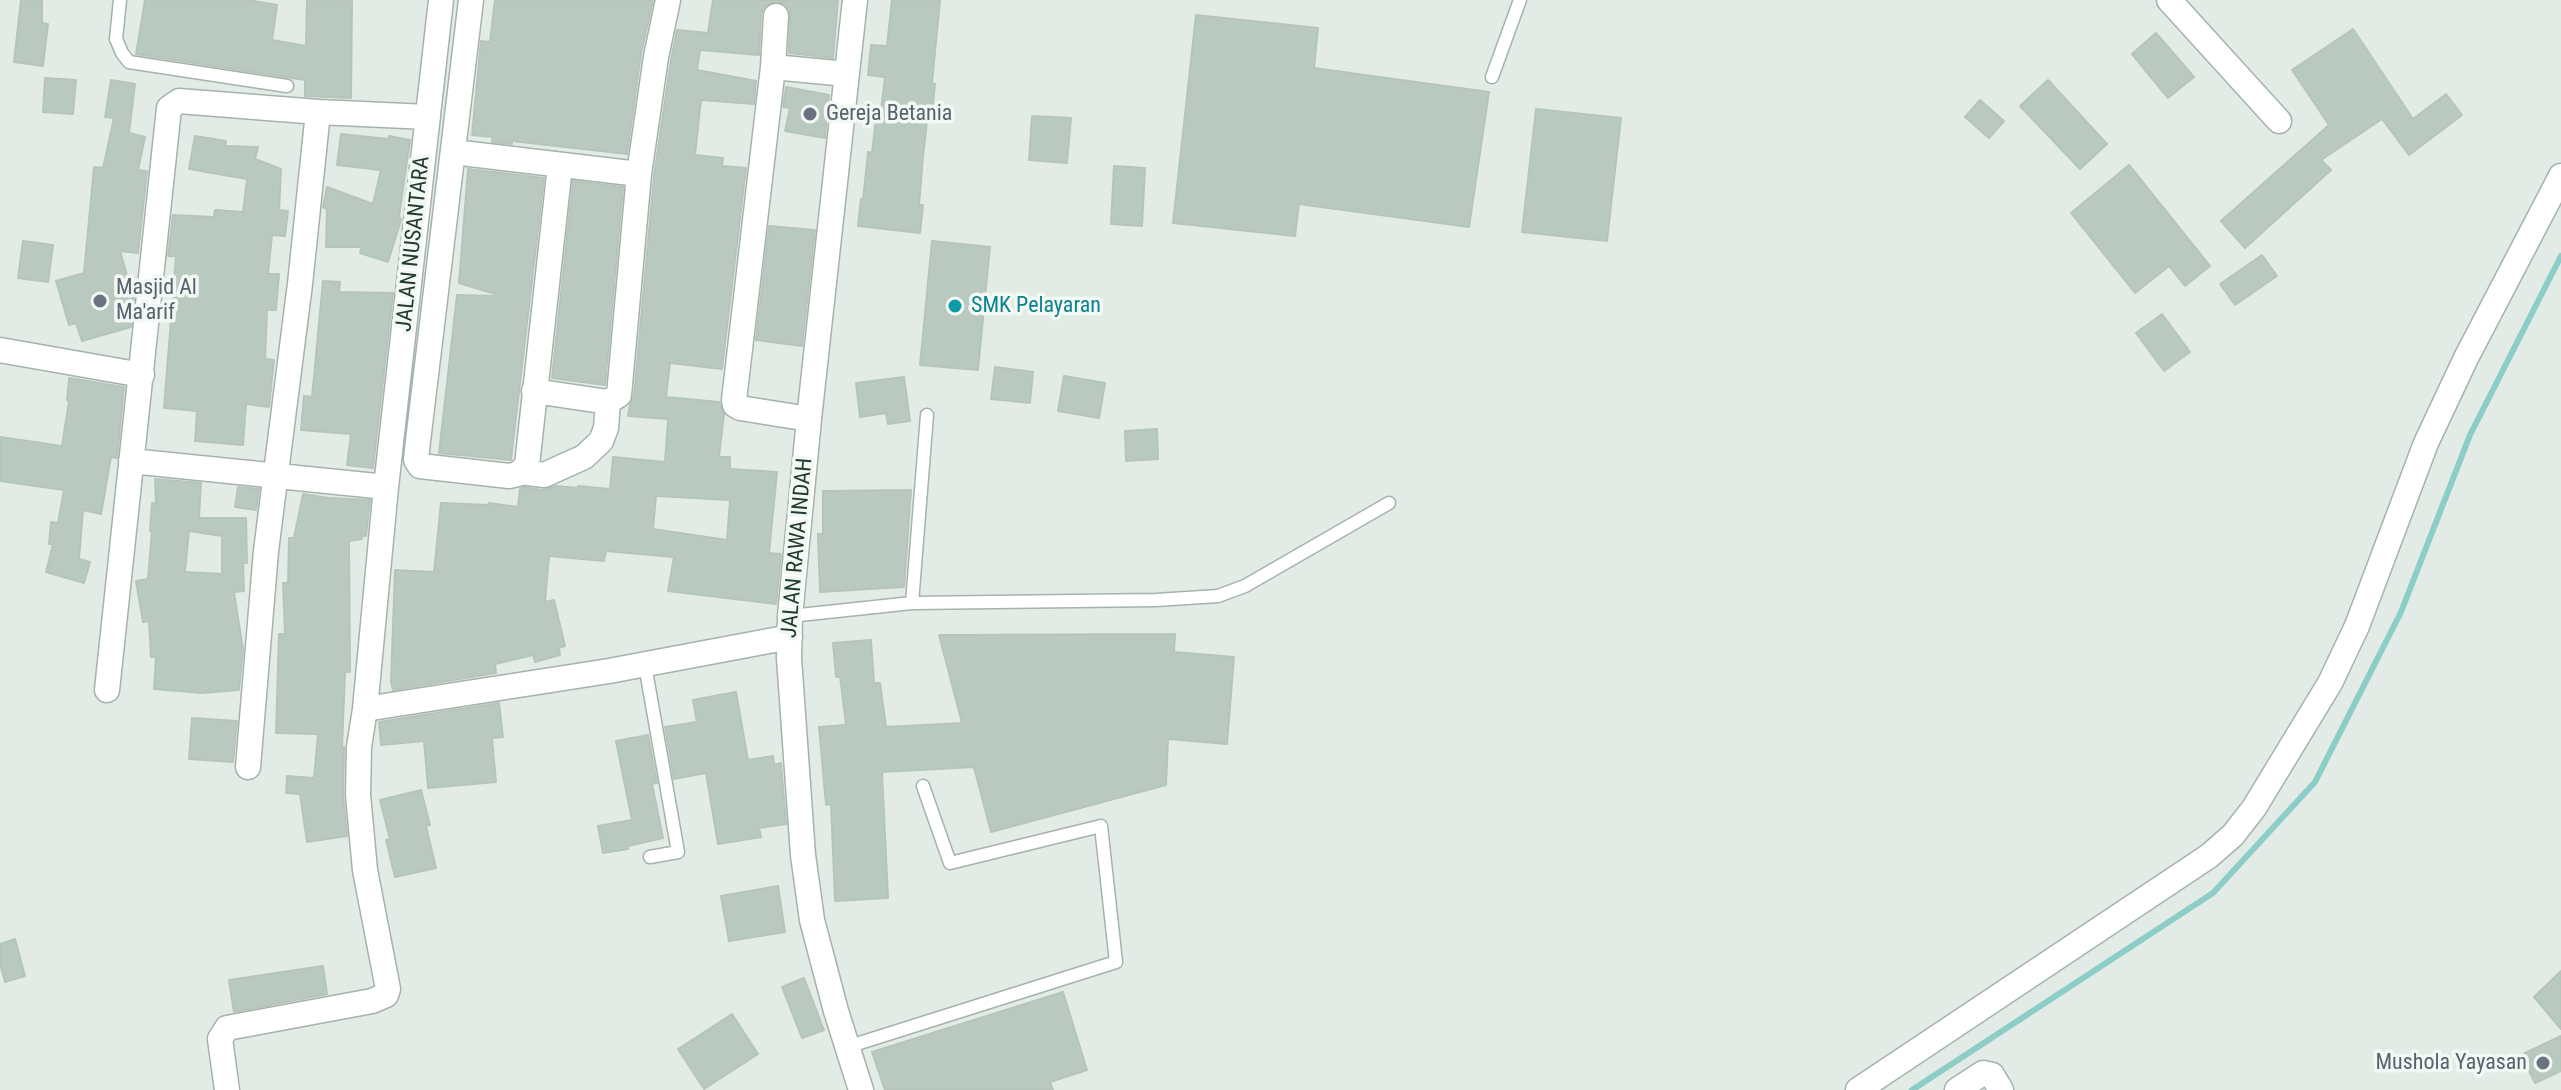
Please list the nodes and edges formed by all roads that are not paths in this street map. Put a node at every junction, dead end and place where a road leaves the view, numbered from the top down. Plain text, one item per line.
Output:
1 (120, 0) edge
2 (441, 0) edge
3 (471, 0) edge
4 (668, 0) edge
5 (855, 0) edge
6 (1520, 0) edge
7 (2169, 0) edge
8 (776, 16) dead end
9 (773, 67) junction
10 (847, 74) junction
11 (1492, 77) dead end
12 (287, 86) dead end
13 (318, 112) junction
14 (428, 117) junction
15 (2279, 121) dead end
16 (453, 152) junction
17 (560, 166) junction
18 (639, 174) junction
19 (2561, 176) edge
20 (0, 350) edge
21 (142, 375) junction
22 (534, 391) junction
23 (608, 402) junction
24 (927, 415) dead end
25 (809, 419) junction
26 (131, 461) junction
27 (521, 472) junction
28 (277, 475) junction
29 (386, 487) junction
30 (1389, 503) dead end
31 (912, 603) junction
32 (790, 626) junction
33 (645, 665) junction
34 (107, 690) dead end
35 (365, 709) junction
36 (248, 767) dead end
37 (923, 786) dead end
38 (650, 857) dead end
39 (847, 1047) junction
40 (1860, 1089) edge
41 (227, 1090) edge
42 (861, 1090) edge
43 (1957, 1090) edge
44 (2001, 1090) edge

1 - 12 lane
2 - 14 street, JALAN NUSANTARA
3 - 16 street
4 - 18 street
5 - 10 street, JALAN RAWA INDAH
6 - 11 lane
7 - 15 street
8 - 9 street
9 - 10 street
9 - 25 street
10 - 25 street, JALAN RAWA INDAH
13 - 14 street
13 - 21 street
13 - 28 street
14 - 29 street, JALAN NUSANTARA
16 - 17 street
16 - 27 street
17 - 18 street
17 - 22 street
18 - 23 street
19 - 40 street
20 - 21 street
21 - 26 street
22 - 23 street
22 - 27 street
23 - 27 street
24 - 31 lane
25 - 32 street, JALAN RAWA INDAH
26 - 28 street
26 - 34 street
28 - 29 street
28 - 36 street
29 - 35 street, JALAN NUSANTARA
30 - 31 lane
31 - 32 lane
32 - 33 street
32 - 39 street, JALAN RAWA INDAH
33 - 35 street
33 - 38 lane
35 - 41 street, JALAN NUSANTARA
37 - 39 lane
39 - 42 street, JALAN RAWA INDAH
43 - 44 street

